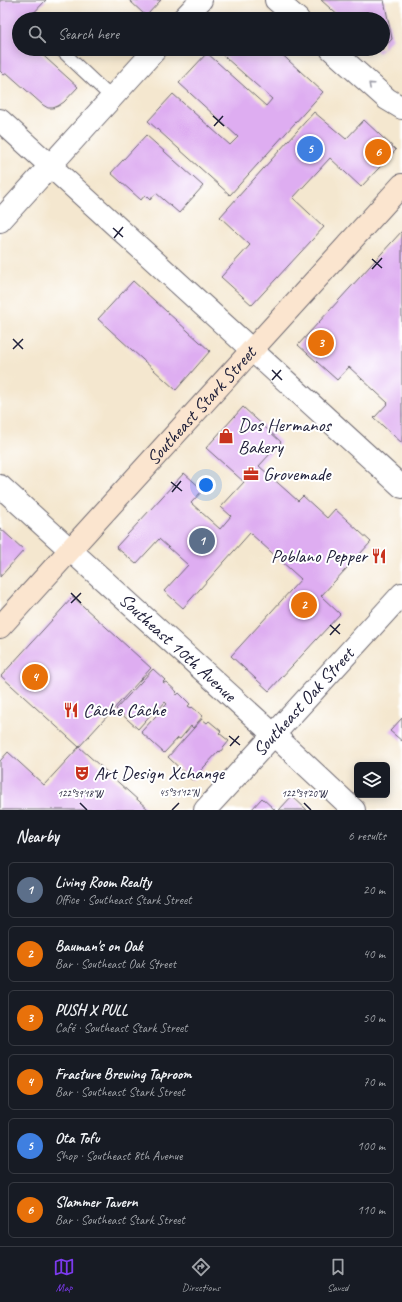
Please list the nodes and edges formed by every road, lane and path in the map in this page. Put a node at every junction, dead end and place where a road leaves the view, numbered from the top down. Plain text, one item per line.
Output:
1 (201, 0) edge
2 (276, 0) edge
3 (190, 12) edge
4 (290, 12) edge
5 (67, 56) edge
6 (150, 56) edge
7 (339, 56) edge
8 (112, 98) junction
9 (402, 108) edge
10 (0, 120) edge
11 (50, 166) junction
12 (402, 185) edge
13 (0, 221) edge
14 (252, 350) junction
15 (0, 486) edge
16 (402, 487) edge
17 (70, 550) junction
18 (402, 594) edge
19 (0, 627) edge
20 (274, 735) junction
21 (205, 810) edge
22 (354, 810) edge

1 - 3 street
2 - 4 street
5 - 8 lane
6 - 8 street
9 -> 7 street
8 - 11 street
10 - 11 street
11 - 13 street
11 - 14 street
12 - 14 street, Southeast Stark Street
14 - 16 street
14 - 17 street, Southeast Stark Street
15 - 17 street, Southeast 10th Avenue
17 - 19 street, Southeast Stark Street
17 - 20 street, Southeast 10th Avenue
18 - 20 street, Southeast Oak Street
20 - 21 street, Southeast Oak Street
20 - 22 street, Southeast 10th Avenue

